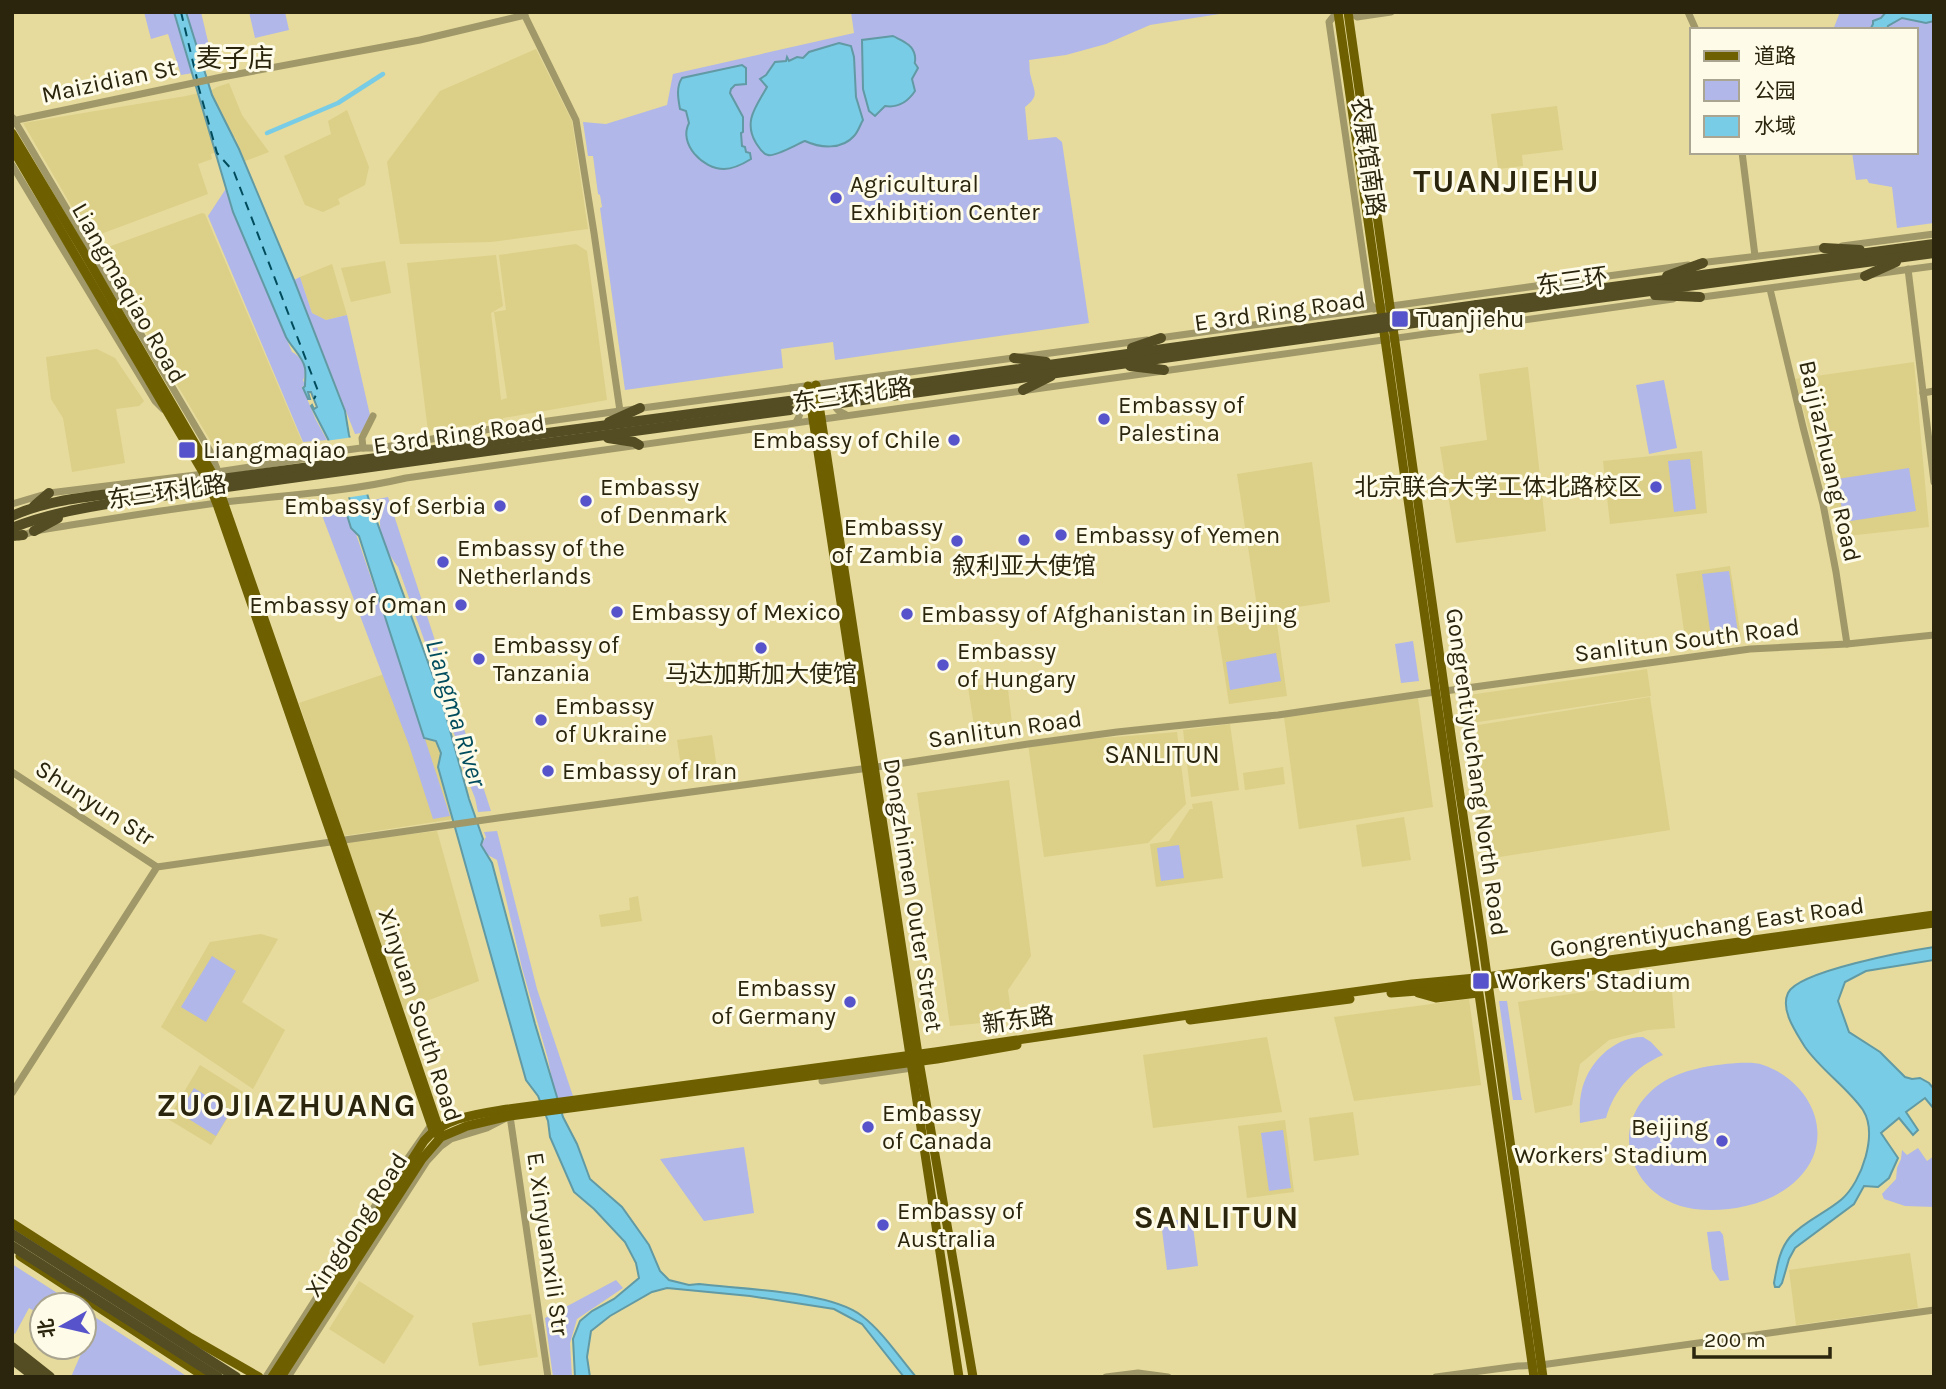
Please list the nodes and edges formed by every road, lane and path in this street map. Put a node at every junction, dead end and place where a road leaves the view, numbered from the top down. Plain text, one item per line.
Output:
1 (1337, 12) edge
2 (1349, 12) edge
3 (1391, 12) edge
4 (1688, 12) edge
5 (524, 14) edge
6 (1695, 28) edge
7 (13, 120) edge
8 (12, 133) edge
9 (12, 148) edge
10 (1742, 154) edge
11 (12, 165) edge
12 (1934, 234) edge
13 (1934, 243) edge
14 (1824, 248) junction
15 (1885, 251) junction
16 (1934, 253) edge
17 (1755, 256) junction
18 (1907, 256) junction
19 (1703, 263) junction
20 (1934, 266) edge
21 (1908, 269) junction
22 (1865, 276) junction
23 (1646, 283) junction
24 (1770, 289) junction
25 (1630, 294) junction
26 (1700, 297) junction
27 (1444, 299) junction
28 (1390, 307) junction
29 (1377, 309) junction
30 (1477, 310) junction
31 (1333, 315) junction
32 (1449, 331) junction
33 (1161, 338) junction
34 (1389, 340) junction
35 (1338, 346) junction
36 (1014, 358) junction
37 (1114, 360) junction
38 (1061, 368) junction
39 (1164, 370) junction
40 (845, 381) junction
41 (812, 385) junction
42 (791, 388) junction
43 (1023, 390) junction
44 (1934, 391) edge
45 (1923, 393) junction
46 (840, 398) tunnel mouth
47 (640, 408) junction
48 (620, 411) junction
49 (849, 415) junction
50 (373, 416) dead end
51 (817, 419) junction
52 (175, 422) junction
53 (796, 422) junction
54 (512, 427) junction
55 (595, 428) junction
56 (540, 434) junction
57 (604, 435) junction
58 (639, 445) junction
59 (362, 448) junction
60 (379, 448) junction
61 (429, 455) junction
62 (302, 458) junction
63 (213, 475) junction
64 (188, 476) junction
65 (135, 482) junction
66 (387, 482) junction
67 (1934, 482) edge
68 (49, 493) junction
69 (307, 494) junction
70 (126, 497) junction
71 (221, 503) junction
72 (12, 504) edge
73 (195, 507) junction
74 (76, 509) junction
75 (19, 512) edge
76 (143, 514) junction
77 (12, 528) edge
78 (34, 531) junction
79 (16, 537) edge
80 (1934, 635) edge
81 (1847, 644) junction
82 (1440, 692) junction
83 (871, 767) junction
84 (12, 772) edge
85 (338, 840) junction
86 (157, 867) junction
87 (1934, 915) edge
88 (1934, 923) edge
89 (1487, 981) junction
90 (1477, 985) junction
91 (914, 1059) junction
92 (822, 1081) dead end
93 (12, 1093) edge
94 (567, 1105) joint
95 (534, 1109) junction
96 (510, 1116) junction
97 (437, 1128) junction
98 (12, 1223) edge
99 (12, 1234) edge
100 (12, 1246) edge
101 (12, 1252) edge
102 (1934, 1310) edge
103 (131, 1316) junction
104 (12, 1347) edge
105 (12, 1359) edge
106 (1537, 1365) junction
107 (35, 1377) edge
108 (50, 1377) edge
109 (205, 1377) edge
110 (218, 1377) edge
111 (236, 1377) edge
112 (259, 1377) edge
113 (266, 1377) edge
114 (272, 1377) edge
115 (281, 1377) edge
116 (288, 1377) edge
117 (548, 1377) edge
118 (959, 1377) edge
119 (973, 1377) edge
120 (1106, 1377) edge
121 (1168, 1377) edge
122 (1436, 1377) edge
123 (1534, 1377) edge
124 (1543, 1377) edge

1 - 29 main road, 农展馆南路
2 - 3 street
2 - 28 main road, 农展馆南路
4 - 6 street
5 - 7 street, Maizidian St
5 - 48 street
7 - 63 street
8 - 63 main road, Liangmaqiao Road
9 - 52 main road, Liangmaqiao Road
10 - 17 street
11 - 52 street
12 - 14 street, 东三环北路
13 - 15 highway, E 3rd Ring Road
14 - 15 highway
14 - 17 street, 东三环北路
15 - 23 highway, E 3rd Ring Road
16 - 18 highway
17 - 19 street, 东三环北路
18 - 22 highway
18 - 25 highway
19 - 23 highway
19 - 27 street, 东三环北路
20 - 21 street, 东三环北路
21 - 22 street, 东三环北路
21 - 45 street
22 - 24 street, 东三环北路
23 - 30 highway, E 3rd Ring Road
24 - 26 street, 东三环北路
24 - 81 street, Baijiazhuang Road
25 - 26 highway
25 - 30 highway, 东三环
26 - 32 street, 东三环北路
27 - 28 street, 东三环北路
27 - 32 street
28 - 29 street, 东三环北路
28 - 34 main road, 农展馆南路
29 - 31 street, 东三环北路
29 - 34 main road, 农展馆南路
30 - 37 highway, E 3rd Ring Road, bridge
31 - 33 street, 东三环北路
31 - 35 street
32 - 34 street, 东三环北路
33 - 36 street, 东三环北路
33 - 37 highway
34 - 35 street, 东三环北路
34 - 82 main road, Gongrentiyuchang North Road
35 - 39 street, 东三环北路
36 - 38 highway
36 - 40 street, 东三环北路
37 - 38 highway, E 3rd Ring Road
37 - 39 highway
38 - 43 highway
38 - 46 highway, E 3rd Ring Road
39 - 43 street, 东三环北路
40 - 41 street, 东三环北路
40 - 49 street
41 - 42 street, 东三环北路
41 - 51 main road, Dongzhimen Outer Street
42 - 47 street, 东三环北路
42 - 53 street
43 - 49 street, 东三环北路
44 - 45 street
45 - 67 street
47 - 48 street, 东三环北路
47 - 55 highway
48 - 54 street, 东三环北路
49 - 51 street, 东三环北路
50 - 59 street
51 - 53 street, 东三环北路
51 - 83 main road, Dongzhimen Outer Street
52 - 63 main road, Liangmaqiao Road
53 - 58 street, 东三环北路
54 - 56 highway
54 - 60 street, 东三环北路
55 - 56 highway, E 3rd Ring Road
55 - 57 highway, E 3rd Ring Road
56 - 61 highway, E 3rd Ring Road
57 - 58 highway
57 - 61 highway, E 3rd Ring Road
58 - 66 street, 东三环北路
59 - 60 street, 东三环北路
59 - 62 street, 东三环北路
60 - 66 street
61 - 70 highway, E 3rd Ring Road, bridge
62 - 63 street, 东三环北路
62 - 69 street
63 - 64 street, 东三环北路
63 - 71 main road, Xinyuan South Road
64 - 65 street, 东三环北路
64 - 73 street
65 - 68 street, 东三环北路
65 - 76 street
66 - 69 street, 东三环北路
68 - 72 street, 东三环北路
68 - 75 highway
69 - 71 street, 东三环北路
70 - 74 highway, E 3rd Ring Road
70 - 75 highway, E 3rd Ring Road
71 - 73 street, 东三环北路
71 - 85 main road, Xinyuan South Road
73 - 76 street, 东三环北路
74 - 77 highway, E 3rd Ring Road
74 - 78 highway
76 - 78 street, 东三环北路
78 - 79 street, 东三环北路
80 - 81 street, Sanlitun South Road
81 - 82 street, Sanlitun South Road
82 - 83 street, Sanlitun Road
82 - 89 main road, Gongrentiyuchang North Road
82 - 90 main road, Gongrentiyuchang North Road
83 - 85 street, Sanlitun Road
83 - 91 main road, Dongzhimen Outer Street
84 - 86 street, Shunyun Str
85 - 86 street, Sanlitun Road
85 - 97 main road, Xinyuan South Road
86 - 93 street
87 - 89 main road, Gongrentiyuchang East Road
88 - 89 main road
89 - 90 main road
89 - 106 main road, Gongrentiyuchang North Road
90 - 91 main road, 新东路
90 - 91 main road, 新东路
90 - 106 main road, Gongrentiyuchang North Road
91 - 92 street, 新东路
91 - 94 main road, 新东路
91 - 118 main road, Dongzhimen Outer Street
91 - 119 main road, Dongzhimen Outer Street
94 - 95 main road, Xingdong Road
95 - 96 main road, Xingdong Road
95 - 97 main road
96 - 97 main road, Xingdong Road
96 - 116 street
96 - 117 street, E. Xinyuanxili Str
97 - 113 street
97 - 114 main road
97 - 115 main road, Xingdong Road
98 - 112 main road
99 - 103 highway
100 - 103 highway
101 - 109 main road
102 - 106 street
103 - 110 highway
103 - 111 highway
104 - 108 highway
105 - 107 highway
106 - 122 street
106 - 123 main road, Gongrentiyuchang North Road
106 - 124 main road, Gongrentiyuchang North Road
120 - 121 street

